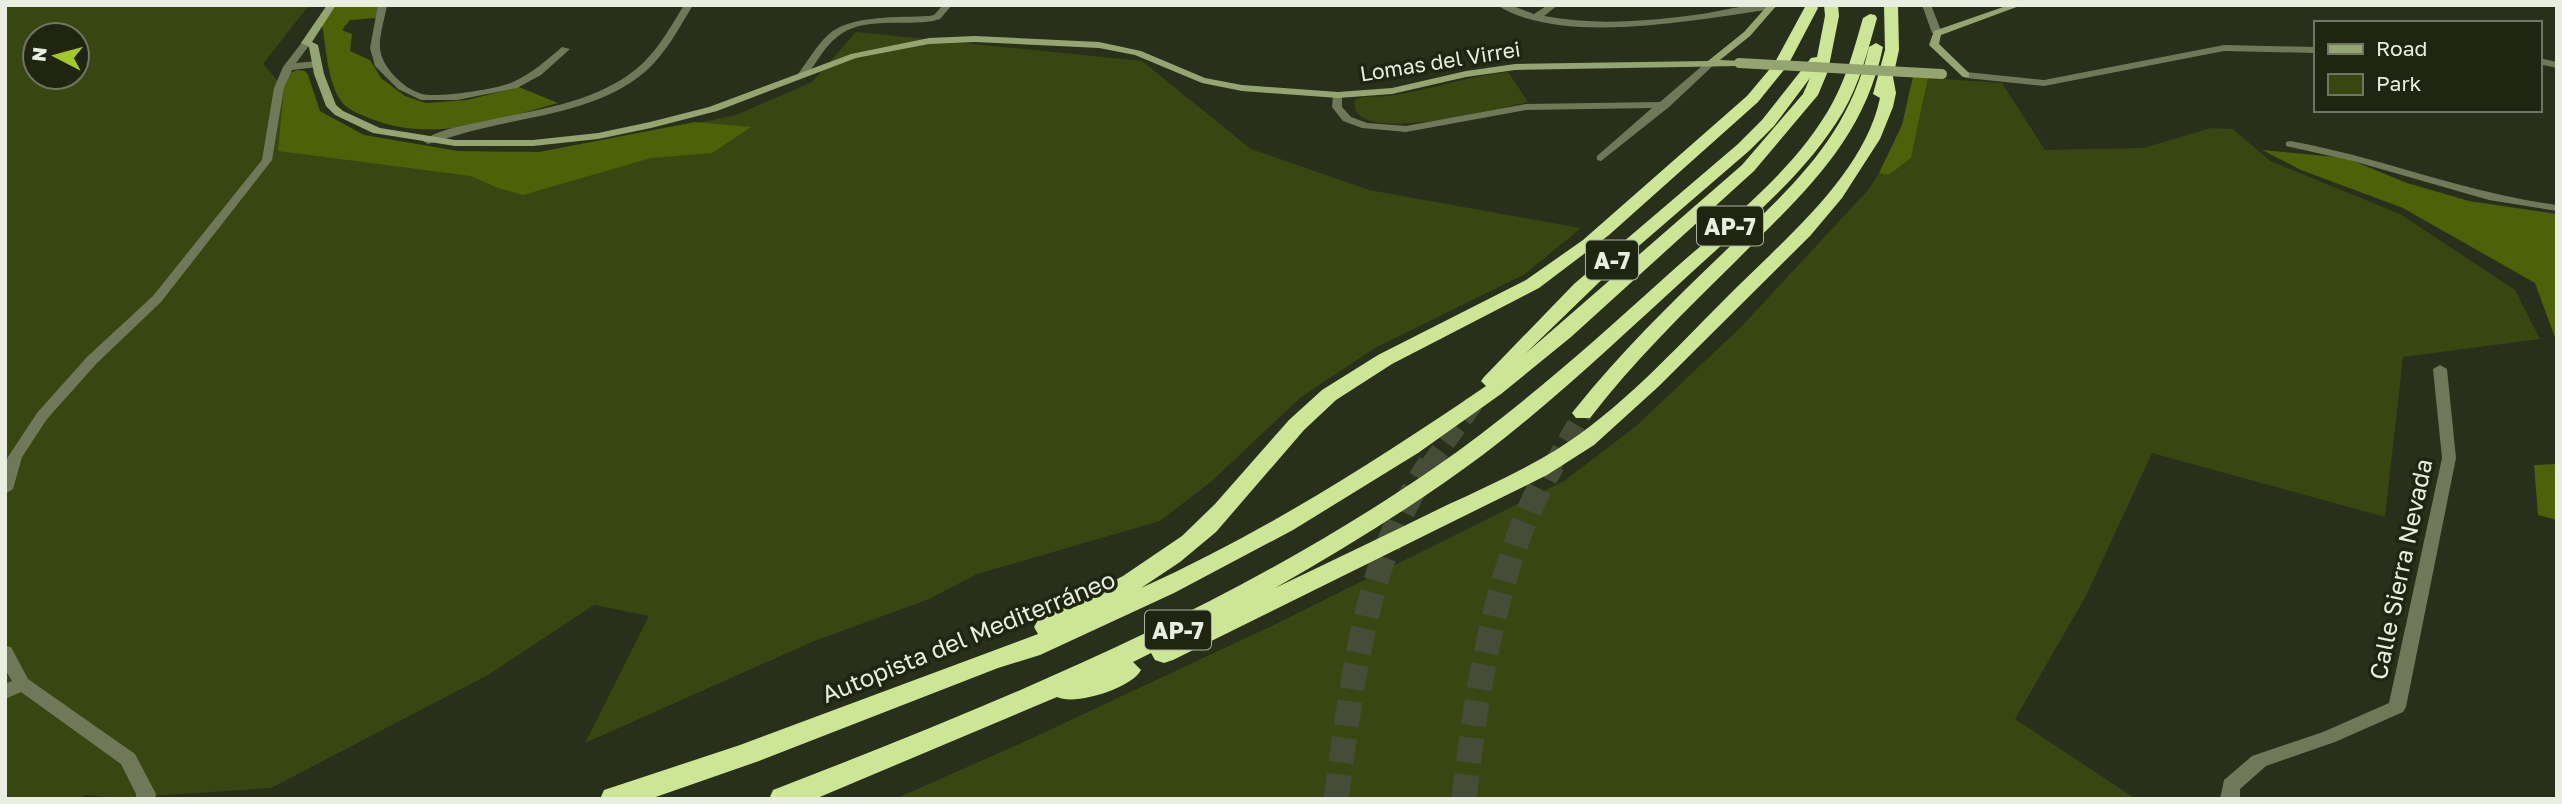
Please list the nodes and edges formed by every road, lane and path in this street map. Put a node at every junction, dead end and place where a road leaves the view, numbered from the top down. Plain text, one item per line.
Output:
1 (332, 5) edge
2 (383, 5) edge
3 (689, 5) edge
4 (948, 5) edge
5 (1501, 5) edge
6 (1554, 5) edge
7 (1712, 5) edge
8 (1926, 5) edge
9 (2018, 5) edge
10 (1773, 6) edge
11 (1818, 6) edge
12 (1877, 9) edge
13 (1721, 13) junction
14 (1534, 18) junction
15 (1937, 33) junction
16 (306, 43) junction
17 (565, 49) dead end
18 (2314, 50) edge
19 (1822, 54) junction
20 (1712, 62) junction
21 (317, 64) junction
22 (288, 67) junction
23 (803, 74) junction
24 (1966, 75) junction
25 (1886, 80) junction
26 (1338, 94) junction
27 (1665, 105) junction
28 (428, 141) junction
29 (2290, 144) dead end
30 (1744, 147) junction
31 (1601, 158) dead end
32 (1796, 190) junction
33 (2557, 208) edge
34 (2440, 369) dead end
35 (1492, 386) junction
36 (1583, 413) tunnel mouth
37 (5, 489) edge
38 (5, 652) edge
39 (989, 661) junction
40 (14, 688) edge
41 (1034, 698) junction
42 (145, 799) edge
43 (614, 799) edge
44 (783, 799) edge
45 (2230, 799) edge

1 - 16 street
2 - 17 street
3 - 28 street
4 - 23 street
5 - 14 street
6 - 14 street
7 - 13 street
8 - 15 street
9 - 15 street
10 - 13 street
10 - 20 street
11 - 19 highway, Autopista del Mediterráneo
11 - 30 highway
11 - 39 highway
12 - 25 highway
12 - 32 highway
12 - 41 highway, AP-7
13 - 14 street
15 - 24 street
16 - 21 street, Lomas del Virrei
16 - 22 street
18 - 24 street
19 - 30 highway, A-7
19 - 35 highway, Autopista del Mediterráneo / AP-7
20 - 24 street, Lomas del Virrei, bridge
20 - 26 street, Lomas del Virrei
20 - 27 street
21 - 22 street
21 - 28 street, Lomas del Virrei
22 - 37 street
23 - 26 street, Lomas del Virrei
23 - 28 street, Lomas del Virrei
25 - 32 highway
25 - 41 highway
26 - 27 street
27 - 31 street
29 - 33 street
30 - 35 highway, A-7
32 - 36 highway
34 - 45 street, Calle Sierra Nevada
35 - 39 highway, Autopista del Mediterráneo / AP-7
38 - 40 street
39 - 43 highway, Autopista del Mediterráneo / AP-7
40 - 42 street
41 - 44 highway, AP-7

